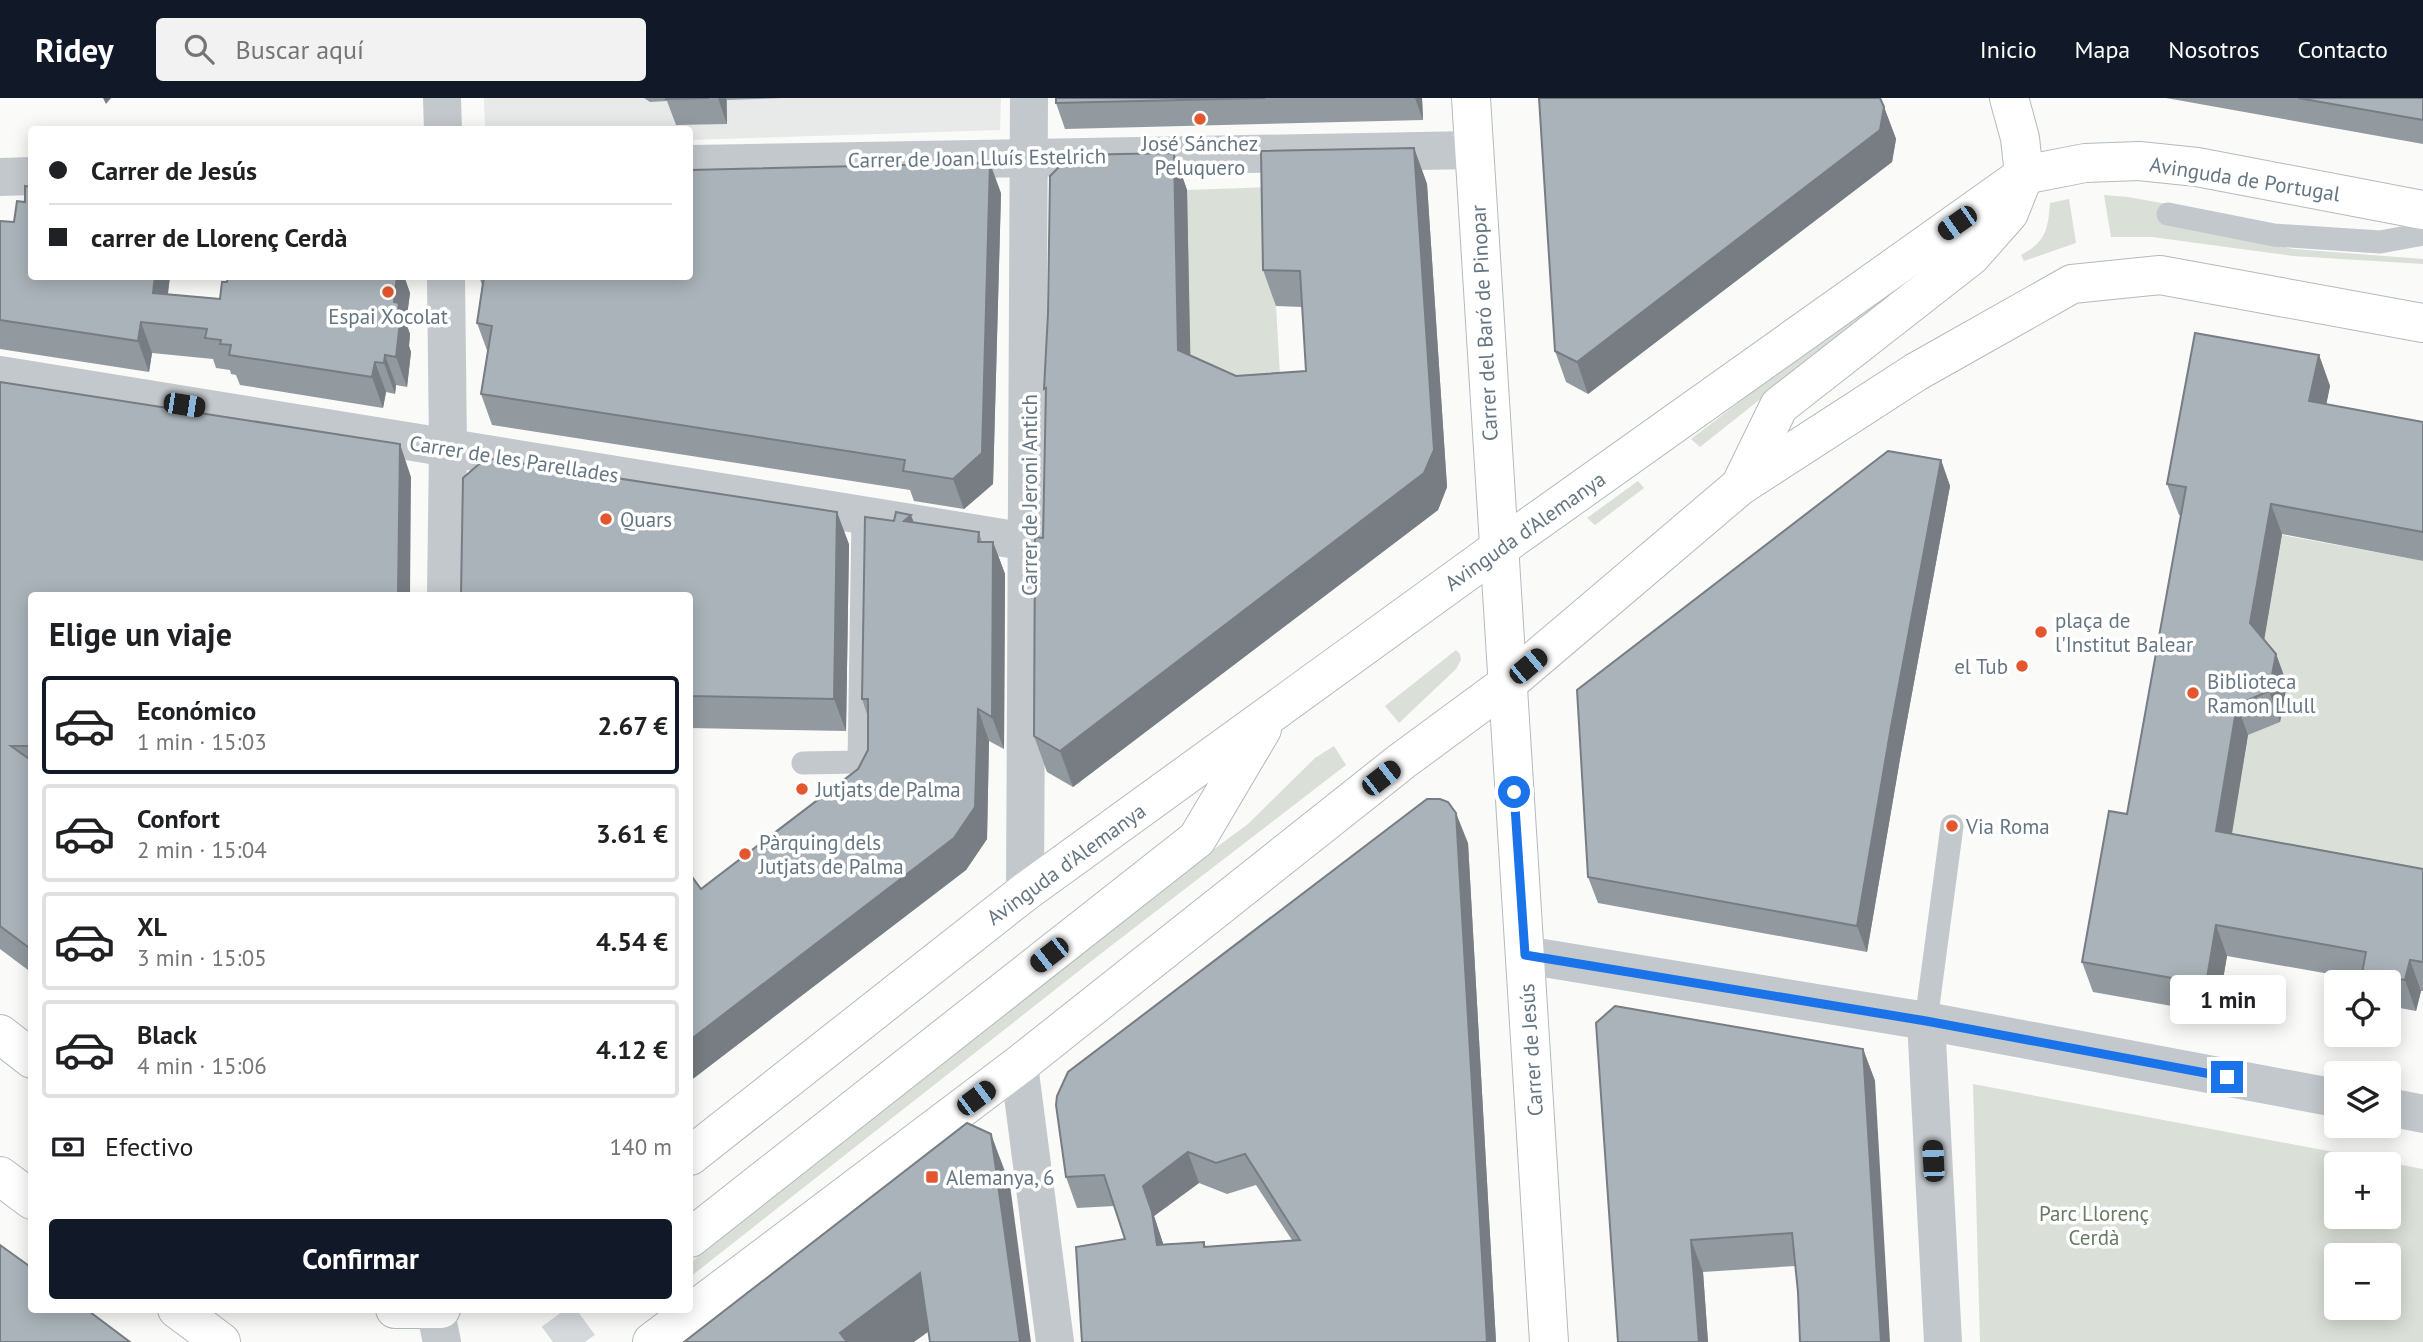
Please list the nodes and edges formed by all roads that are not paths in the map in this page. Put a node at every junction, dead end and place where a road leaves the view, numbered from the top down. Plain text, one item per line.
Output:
1 (442, 98) edge
2 (1029, 98) edge
3 (1471, 98) edge
4 (2009, 98) edge
5 (443, 126) edge
6 (1474, 150) junction
7 (1031, 157) junction
8 (693, 164) edge
9 (2024, 175) junction
10 (28, 176) edge
11 (0, 177) edge
12 (2423, 210) edge
13 (2168, 214) dead end
14 (2423, 233) edge
15 (446, 280) edge
16 (2423, 323) edge
17 (0, 375) edge
18 (448, 449) junction
19 (1740, 486) junction
20 (863, 516) junction
21 (1028, 542) junction
22 (1498, 549) junction
23 (446, 592) edge
24 (1508, 683) junction
25 (1270, 715) junction
26 (803, 764) dead end
27 (1952, 826) dead end
28 (1025, 892) junction
29 (1525, 955) junction
30 (1926, 1021) junction
31 (0, 1034) edge
32 (28, 1056) edge
33 (1019, 1065) junction
34 (2324, 1096) edge
35 (2401, 1109) edge
36 (2423, 1114) edge
37 (693, 1154) edge
38 (0, 1177) edge
39 (28, 1197) edge
40 (693, 1236) edge
41 (693, 1311) edge
42 (182, 1313) edge
43 (414, 1313) edge
44 (690, 1313) edge
45 (439, 1318) edge
46 (221, 1342) edge
47 (652, 1342) edge
48 (1055, 1342) edge
49 (1549, 1342) edge
50 (1943, 1342) edge

1 - 5 street
2 - 7 street, Carrer de Jeroni Antich
3 - 6 main road, Carrer del Baró de Pinopar
4 - 9 main road
6 - 7 street, Carrer de Joan Lluís Estelrich
6 - 22 main road, Carrer del Baró de Pinopar
7 - 8 street, Carrer de Joan Lluís Estelrich
7 - 21 street, Carrer de Jeroni Antich
9 - 12 main road, Avinguda de Portugal
9 - 19 main road
9 - 22 main road, Avinguda d'Alemanya
10 - 11 street
13 - 14 lane
15 - 18 street
16 - 19 main road
17 - 18 street, Carrer de les Parellades
18 - 20 street, Carrer de les Parellades
18 - 23 street
19 - 24 main road
20 - 21 street, Carrer de les Parellades
20 - 26 lane
21 - 28 street, Carrer de Jeroni Antich
22 - 24 main road, Carrer de Jesús
22 - 25 main road, Avinguda d'Alemanya
24 - 29 main road, Carrer de Jesús
24 - 33 main road
25 - 28 main road, Avinguda d'Alemanya
25 - 40 main road
27 - 30 lane
28 - 37 main road, Avinguda d'Alemanya
29 - 30 street
29 - 49 main road, Carrer de Jesús
30 - 34 street
30 - 50 street
31 - 32 main road
33 - 41 main road
33 - 48 street
35 - 36 street
38 - 39 main road
42 - 46 main road
43 - 45 main road
44 - 47 main road

